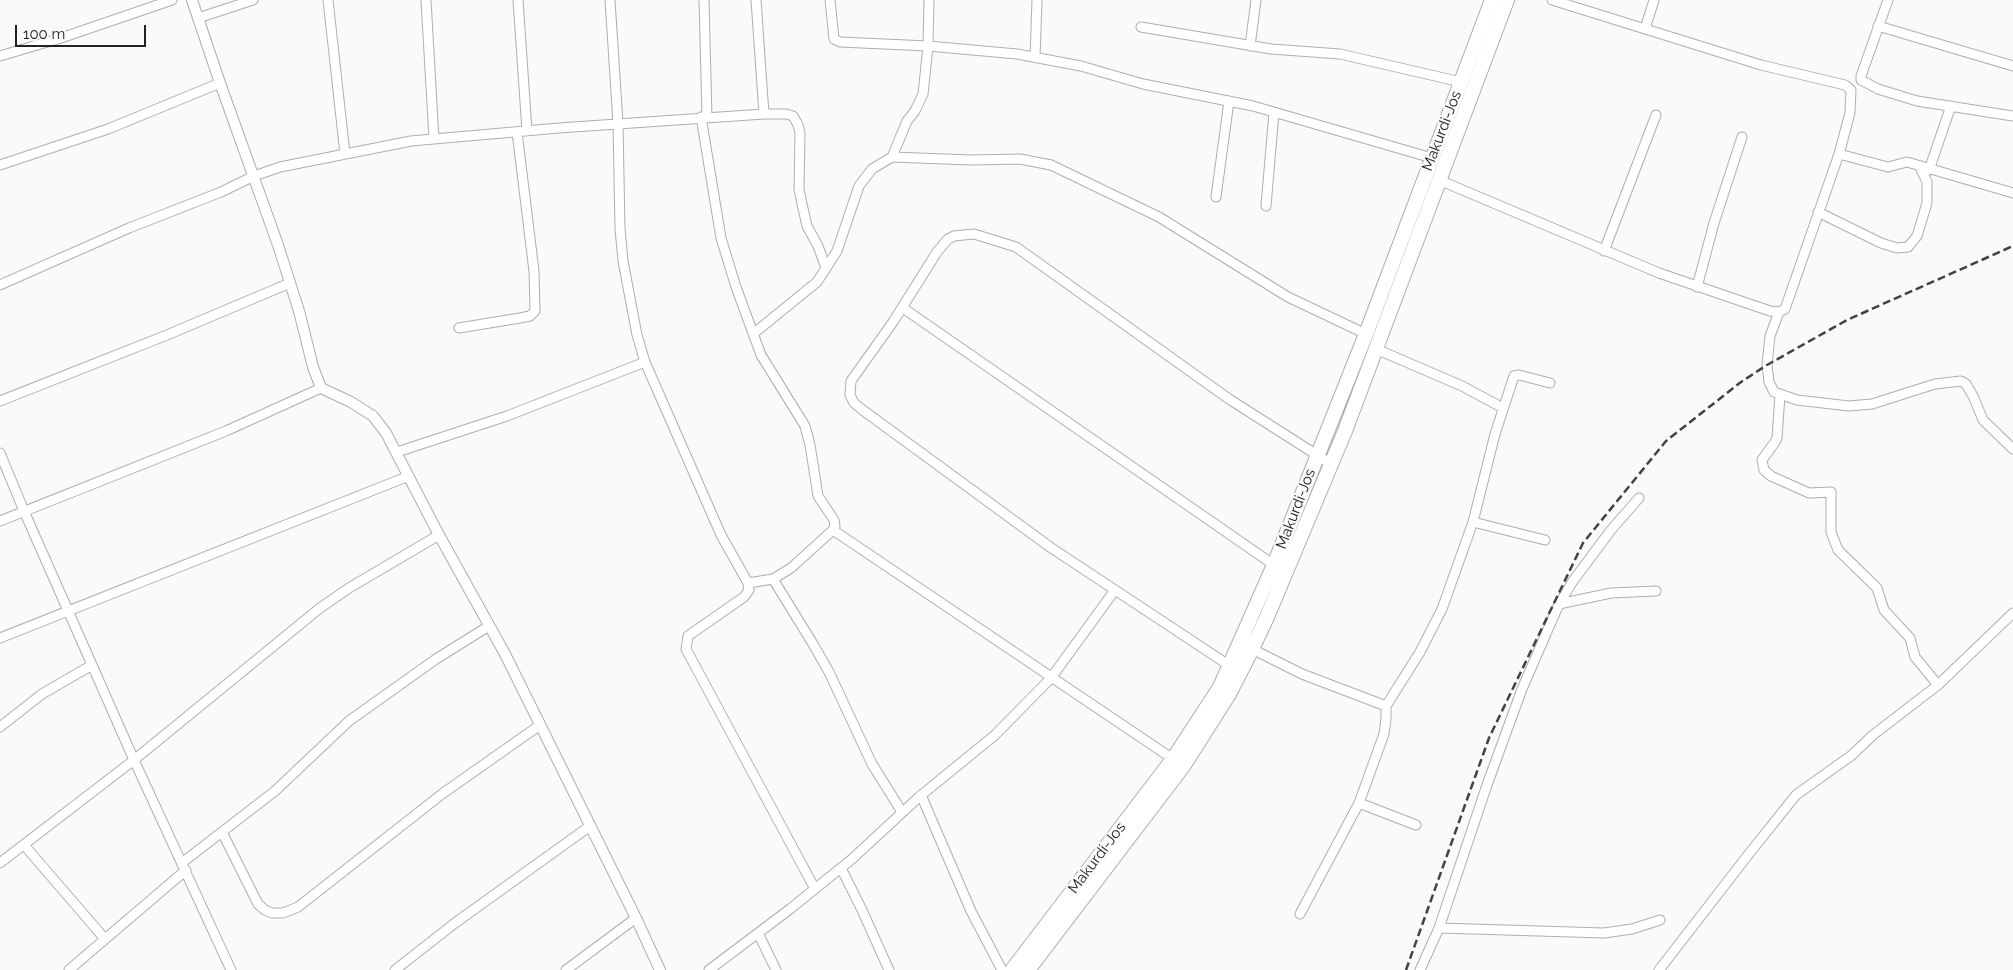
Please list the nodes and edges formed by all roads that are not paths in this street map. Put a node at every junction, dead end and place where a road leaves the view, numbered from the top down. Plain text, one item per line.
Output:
1 (172, 0) edge
2 (192, 0) edge
3 (253, 0) edge
4 (328, 0) edge
5 (426, 0) edge
6 (518, 0) edge
7 (610, 0) edge
8 (704, 0) edge
9 (756, 0) edge
10 (830, 0) edge
11 (929, 0) edge
12 (1037, 0) edge
13 (1256, 0) edge
14 (1492, 0) edge
15 (1507, 0) edge
16 (1552, 0) edge
17 (1654, 0) edge
18 (1888, 0) edge
19 (198, 18) junction
20 (1878, 26) junction
21 (1141, 27) dead end
22 (1645, 29) junction
23 (928, 46) junction
24 (1250, 46) junction
25 (0, 56) edge
26 (1035, 57) junction
27 (2013, 66) edge
28 (1461, 82) junction
29 (220, 83) junction
30 (1229, 101) junction
31 (1951, 106) junction
32 (1274, 112) junction
33 (764, 114) junction
34 (1656, 115) dead end
35 (2013, 116) edge
36 (704, 117) junction
37 (618, 123) junction
38 (527, 131) junction
39 (517, 132) junction
40 (1742, 137) dead end
41 (434, 139) junction
42 (345, 154) junction
43 (1839, 154) junction
44 (892, 156) junction
45 (1432, 158) junction
46 (0, 165) edge
47 (1925, 170) junction
48 (254, 176) junction
49 (1440, 180) junction
50 (2013, 193) edge
51 (1216, 197) dead end
52 (1266, 206) dead end
53 (1818, 212) junction
54 (818, 246) junction
55 (837, 251) junction
56 (1604, 252) junction
57 (826, 268) junction
58 (290, 283) junction
59 (0, 286) edge
60 (1697, 287) junction
61 (903, 308) junction
62 (1779, 312) junction
63 (459, 328) dead end
64 (753, 334) junction
65 (1366, 334) junction
66 (1376, 349) junction
67 (645, 362) junction
68 (1550, 383) dead end
69 (322, 388) junction
70 (1780, 395) junction
71 (0, 401) edge
72 (1503, 408) junction
73 (2013, 448) edge
74 (397, 452) junction
75 (0, 453) edge
76 (1317, 457) junction
77 (1331, 464) junction
78 (409, 476) junction
79 (1639, 498) dead end
80 (24, 511) junction
81 (0, 521) edge
82 (1473, 522) junction
83 (833, 530) junction
84 (439, 535) junction
85 (1544, 540) dead end
86 (1274, 565) junction
87 (772, 579) junction
88 (748, 583) junction
89 (1114, 590) junction
90 (1656, 591) dead end
91 (1559, 604) junction
92 (68, 611) junction
93 (2013, 613) edge
94 (490, 626) junction
95 (0, 638) edge
96 (1252, 649) junction
97 (92, 665) junction
98 (1230, 666) junction
99 (1052, 678) junction
100 (1938, 685) junction
101 (1386, 706) junction
102 (540, 725) junction
103 (0, 727) edge
104 (1173, 759) junction
105 (134, 760) junction
106 (921, 795) junction
107 (1358, 803) junction
108 (902, 812) junction
109 (1416, 825) dead end
110 (590, 826) junction
111 (222, 832) junction
112 (24, 844) junction
113 (0, 863) edge
114 (184, 866) junction
115 (841, 868) junction
116 (815, 889) junction
117 (1300, 914) dead end
118 (636, 918) junction
119 (1660, 920) dead end
120 (1439, 928) junction
121 (758, 933) junction
122 (105, 939) junction
123 (69, 970) edge
124 (231, 970) edge
125 (395, 970) edge
126 (566, 970) edge
127 (660, 970) edge
128 (709, 970) edge
129 (776, 970) edge
130 (889, 970) edge
131 (1002, 970) edge
132 (1012, 970) edge
133 (1028, 970) edge
134 (1420, 970) edge
135 (1659, 970) edge

1 - 25 street
2 - 19 street
3 - 19 street
4 - 42 street
5 - 41 street
6 - 38 street
7 - 37 street
8 - 36 street
9 - 33 street
10 - 23 street
11 - 23 street
12 - 26 street
13 - 24 street
14 - 28 highway, Makurdi-Jos
15 - 49 highway, Makurdi-Jos
16 - 22 street
17 - 22 street
18 - 20 street
19 - 29 street
20 - 27 street
20 - 31 street
21 - 24 street
22 - 43 street
23 - 26 street
23 - 44 street
24 - 28 street
26 - 30 street
28 - 45 highway, Makurdi-Jos
29 - 46 street
29 - 48 street
30 - 32 street
30 - 51 street
31 - 35 street
31 - 47 street
32 - 45 street
32 - 52 street
33 - 36 street
33 - 54 street
34 - 56 street
36 - 37 street
36 - 64 street
37 - 38 street
37 - 67 street
38 - 39 street
39 - 41 street
39 - 63 street
40 - 60 street
41 - 42 street
42 - 48 street
43 - 47 street
43 - 53 street
44 - 55 street
44 - 65 street
45 - 65 highway, Makurdi-Jos
47 - 50 street
47 - 53 street
48 - 58 street
48 - 59 street
49 - 56 street
49 - 66 highway, Makurdi-Jos
53 - 62 street
54 - 55 street
54 - 57 street
55 - 57 street
56 - 60 street
57 - 64 street
58 - 69 street
58 - 71 street
60 - 62 street
61 - 76 street
61 - 86 street
61 - 89 street
62 - 70 street
64 - 83 street
65 - 76 highway, Makurdi-Jos
66 - 72 street
66 - 77 highway, Makurdi-Jos
67 - 74 street
67 - 88 street
68 - 72 street
69 - 74 street
69 - 80 street
70 - 73 street
70 - 100 street
72 - 82 street
74 - 78 street
75 - 80 street
76 - 77 street
76 - 86 highway, Makurdi-Jos
77 - 96 highway, Makurdi-Jos
78 - 84 street
78 - 92 street
79 - 91 street
80 - 81 street
80 - 92 street
82 - 85 street
82 - 101 street
83 - 87 street
83 - 99 street
84 - 94 street
84 - 105 street
86 - 98 highway, Makurdi-Jos
87 - 88 street
87 - 108 street
88 - 116 street
89 - 98 street
89 - 99 street
90 - 91 street
91 - 120 street
92 - 95 street
92 - 97 street
93 - 100 street
94 - 102 street
94 - 111 street
96 - 101 street
96 - 133 highway, Makurdi-Jos
97 - 103 street
97 - 105 street
98 - 104 highway, Makurdi-Jos
99 - 104 street
99 - 106 street
100 - 135 street
101 - 107 street
102 - 110 street
102 - 111 street
104 - 132 highway, Makurdi-Jos
105 - 112 street
105 - 114 street
106 - 108 street
106 - 131 street
107 - 109 street
107 - 117 street
108 - 115 street
110 - 118 street
110 - 125 street
111 - 114 street
112 - 113 street
112 - 122 street
114 - 122 street
114 - 124 street
115 - 116 street
115 - 130 street
116 - 121 street
118 - 126 street
118 - 127 street
119 - 120 street
120 - 134 street
121 - 128 street
121 - 129 street
122 - 123 street

